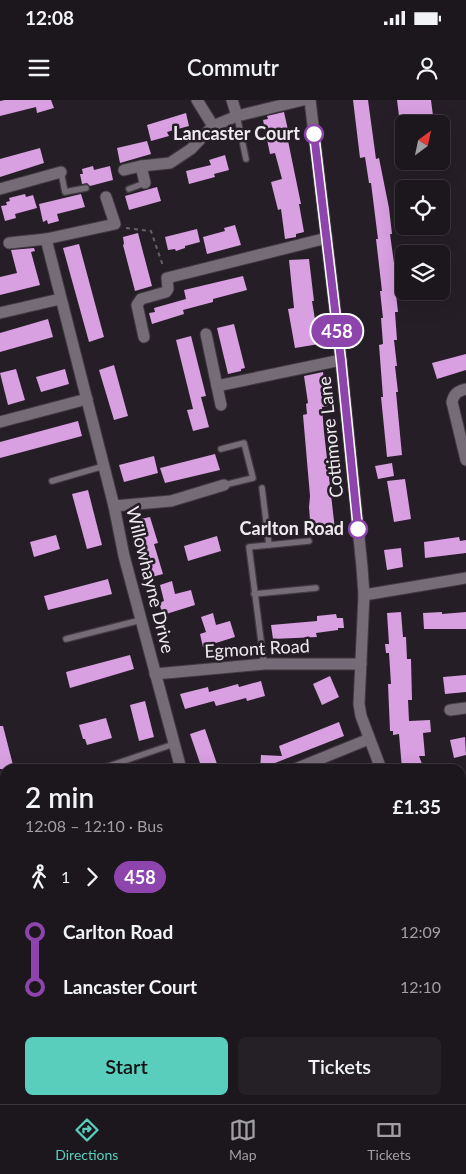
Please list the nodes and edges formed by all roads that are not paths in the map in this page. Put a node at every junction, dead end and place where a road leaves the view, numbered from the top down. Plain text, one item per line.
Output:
1 (197, 100) edge
2 (232, 100) edge
3 (303, 100) edge
4 (310, 100) edge
5 (237, 116) junction
6 (213, 126) junction
7 (246, 158) dead end
8 (141, 166) junction
9 (124, 170) dead end
10 (61, 172) joint
11 (145, 182) joint
12 (86, 188) dead end
13 (129, 188) dead end
14 (0, 189) edge
15 (106, 197) dead end
16 (327, 238) junction
17 (46, 239) junction
18 (9, 243) dead end
19 (60, 299) junction
20 (0, 313) edge
21 (206, 334) dead end
22 (144, 337) dead end
23 (341, 360) junction
24 (217, 386) junction
25 (466, 389) edge
26 (87, 399) junction
27 (221, 405) dead end
28 (0, 422) edge
29 (221, 449) dead end
30 (466, 460) edge
31 (104, 466) junction
32 (52, 481) dead end
33 (224, 485) joint
34 (262, 488) dead end
35 (114, 506) junction
36 (309, 541) dead end
37 (270, 545) junction
38 (466, 578) edge
39 (316, 588) dead end
40 (254, 594) junction
41 (364, 595) junction
42 (141, 620) junction
43 (66, 639) dead end
44 (264, 664) junction
45 (361, 664) junction
46 (155, 674) junction
47 (466, 708) edge
48 (450, 710) dead end
49 (369, 739) junction
50 (174, 744) junction
51 (115, 764) edge
52 (180, 764) edge
53 (307, 764) edge
54 (379, 764) edge

1 - 6 street
2 - 5 street
3 - 5 street
4 - 16 street, Cottimore Lane
5 - 6 street
5 - 7 lane
6 - 8 street
8 - 9 street
8 - 11 street
10 - 12 lane
10 - 14 street
11 - 13 lane
15 - 17 street
16 - 22 street
16 - 23 street, Cottimore Lane
17 - 18 street
17 - 19 street, Willowhayne Drive
19 - 20 street
19 - 26 street, Willowhayne Drive
21 - 24 street
23 - 24 street
23 - 41 street, Cottimore Lane
24 - 27 street
25 - 30 street
26 - 28 street
26 - 31 street, Willowhayne Drive
29 - 33 lane
31 - 32 lane
31 - 35 street, Willowhayne Drive
33 - 35 street
34 - 37 lane
35 - 42 street, Willowhayne Drive
36 - 37 lane
37 - 40 lane
38 - 41 street
39 - 40 lane
40 - 44 lane
41 - 45 street, Cottimore Lane
42 - 43 lane
42 - 46 street, Willowhayne Drive
44 - 45 street, Egmont Road
44 - 46 street, Egmont Road
45 - 49 street, Cottimore Lane
46 - 50 street, Willowhayne Drive
47 - 48 street
49 - 53 street
49 - 54 street, Cottimore Lane
50 - 51 lane
50 - 52 street, Willowhayne Drive

